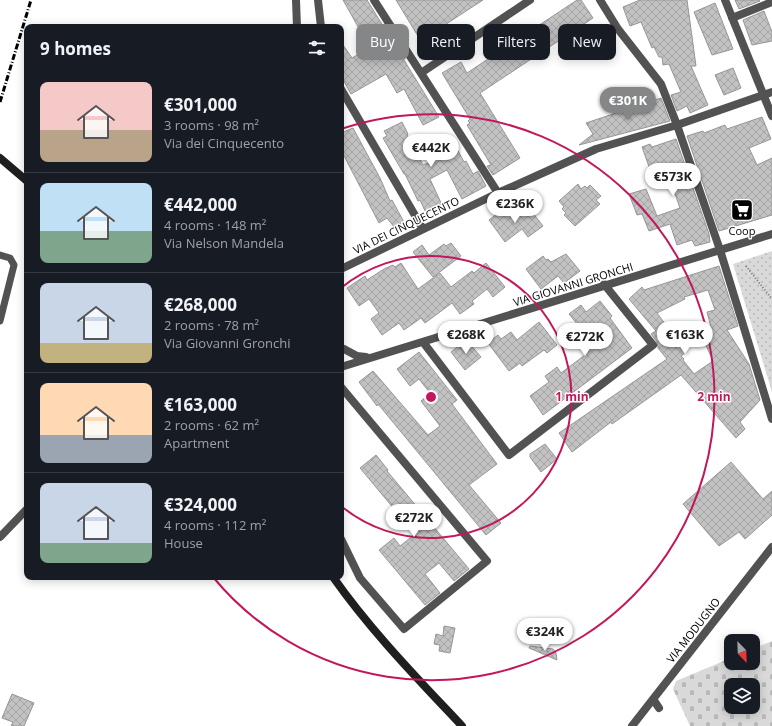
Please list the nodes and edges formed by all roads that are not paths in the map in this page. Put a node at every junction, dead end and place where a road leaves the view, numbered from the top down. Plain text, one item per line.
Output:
1 (296, 0) edge
2 (318, 0) edge
3 (374, 0) edge
4 (530, 0) edge
5 (600, 0) edge
6 (725, 0) edge
7 (772, 2) edge
8 (732, 18) junction
9 (296, 24) edge
10 (321, 24) edge
11 (421, 73) junction
12 (772, 92) edge
13 (344, 94) edge
14 (762, 94) junction
15 (772, 116) edge
16 (677, 125) junction
17 (0, 158) edge
18 (24, 178) edge
19 (498, 193) junction
20 (423, 229) junction
21 (772, 234) edge
22 (720, 250) junction
23 (0, 254) edge
24 (344, 268) edge
25 (604, 284) junction
26 (0, 321) edge
27 (423, 342) junction
28 (344, 349) edge
29 (369, 358) junction
30 (344, 366) edge
31 (344, 391) edge
32 (772, 420) edge
33 (24, 512) edge
34 (0, 537) edge
35 (344, 545) edge
36 (772, 547) edge
37 (335, 580) edge
38 (653, 699) junction
39 (658, 708) dead end
40 (462, 726) edge
41 (632, 726) edge

1 - 9 street
2 - 10 street
3 - 11 street
4 - 11 street
5 - 16 street
6 - 8 street
7 - 8 street
8 - 14 street
11 - 19 street
12 - 14 street, VIA DEI CINQUECENTO
13 - 20 street
14 - 15 street
14 - 16 street, VIA DEI CINQUECENTO
16 - 19 street, VIA DEI CINQUECENTO
16 - 22 street
17 - 18 main road
19 - 20 street, VIA DEI CINQUECENTO
20 - 24 street, VIA DEI CINQUECENTO
21 - 22 street, VIA GIOVANNI GRONCHI
22 - 25 street, VIA GIOVANNI GRONCHI
22 - 32 street
23 - 26 lane
25 - 27 street, VIA GIOVANNI GRONCHI
25 - 27 street
27 - 29 street, VIA GIOVANNI GRONCHI
28 - 29 street
29 - 30 street, VIA GIOVANNI GRONCHI
31 - 35 street
33 - 34 street
36 - 38 street, VIA MODUGNO
37 - 40 main road
38 - 39 street
38 - 41 street, VIA MODUGNO

